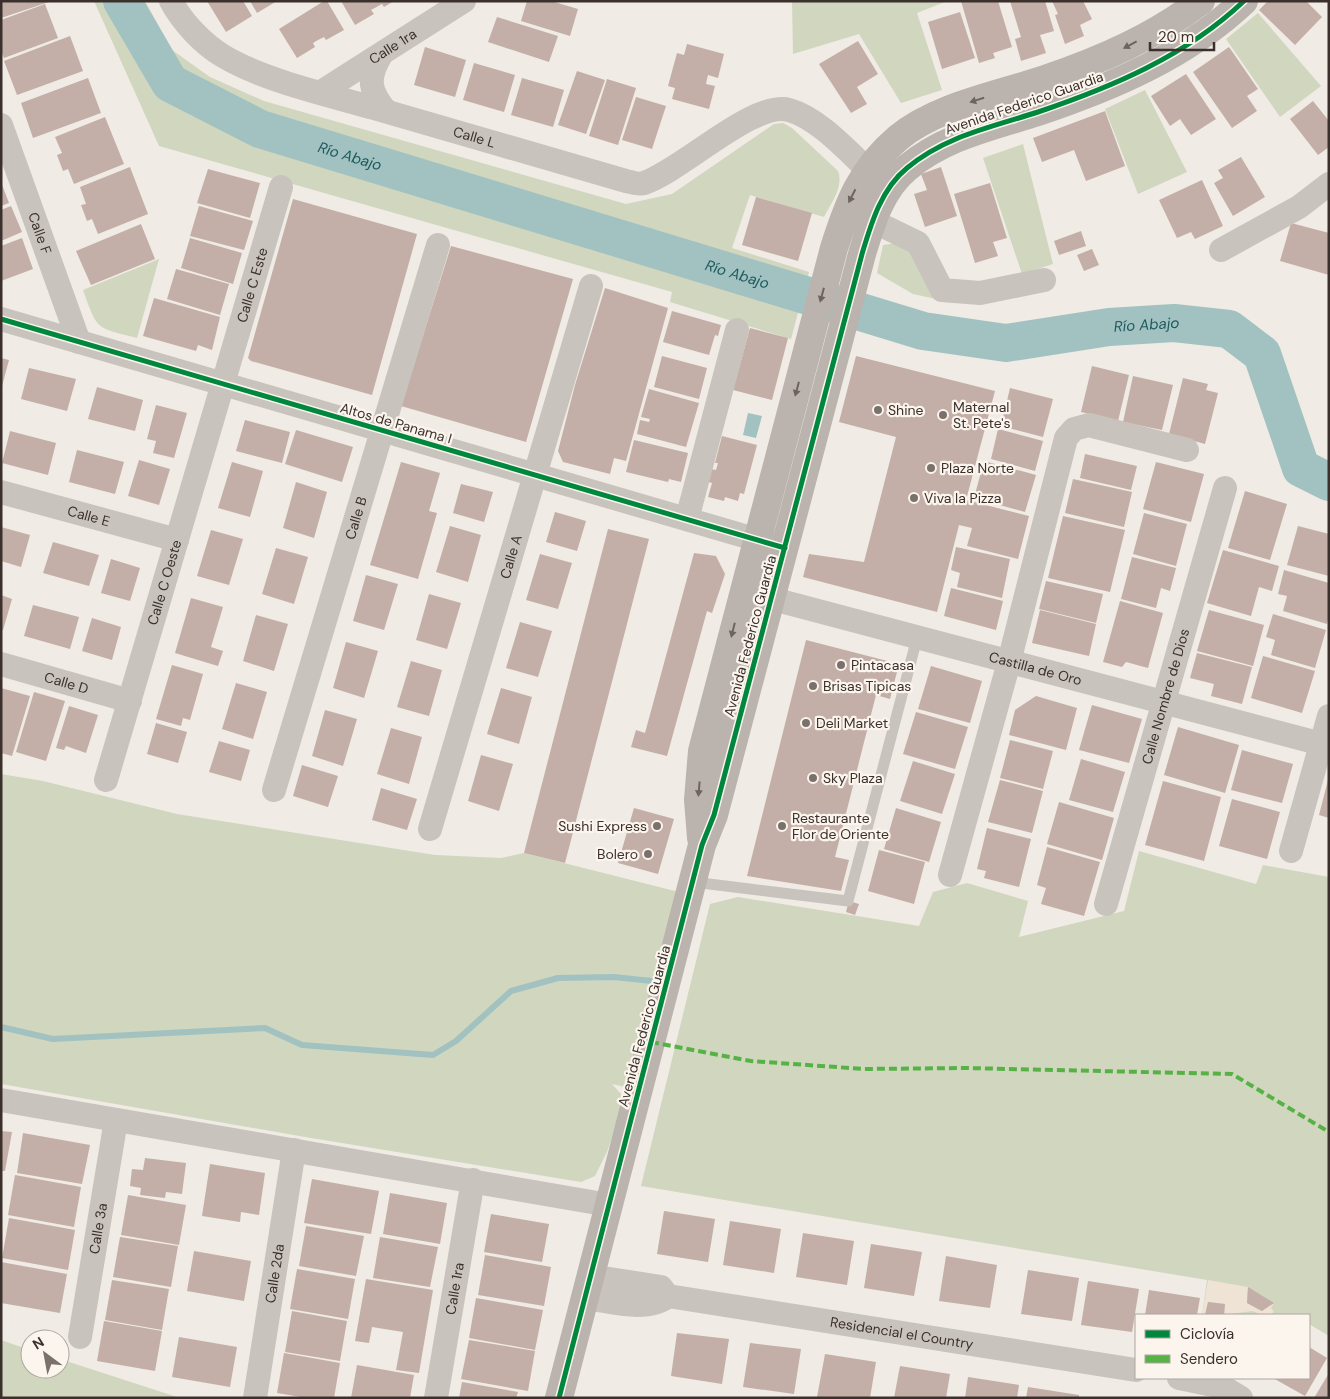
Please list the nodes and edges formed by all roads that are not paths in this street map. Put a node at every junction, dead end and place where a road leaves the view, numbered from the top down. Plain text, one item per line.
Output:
1 (172, 1) edge
2 (464, 1) edge
3 (1201, 1) edge
4 (1236, 4) edge
5 (381, 55) junction
6 (321, 92) junction
7 (386, 111) junction
8 (1, 125) edge
9 (867, 171) junction
10 (1329, 184) edge
11 (281, 187) dead end
12 (888, 189) junction
13 (870, 225) junction
14 (438, 245) dead end
15 (1220, 250) dead end
16 (1044, 280) dead end
17 (591, 286) dead end
18 (1, 319) edge
19 (736, 330) dead end
20 (79, 342) junction
21 (223, 384) junction
22 (382, 430) junction
23 (1187, 450) dead end
24 (535, 475) junction
25 (1224, 488) dead end
26 (1, 492) edge
27 (687, 519) junction
28 (177, 540) junction
29 (756, 540) junction
30 (785, 548) junction
31 (742, 592) junction
32 (772, 599) junction
33 (917, 638) junction
34 (1009, 662) junction
35 (1, 664) edge
36 (130, 701) junction
37 (1164, 702) junction
38 (1329, 716) edge
39 (1325, 745) edge
40 (106, 780) dead end
41 (274, 790) dead end
42 (430, 829) dead end
43 (702, 845) junction
44 (1291, 851) dead end
45 (950, 875) dead end
46 (693, 882) junction
47 (1106, 904) dead end
48 (1, 1100) edge
49 (116, 1120) junction
50 (294, 1150) junction
51 (473, 1180) junction
52 (609, 1205) junction
53 (588, 1287) junction
54 (80, 1337) dead end
55 (1135, 1370) edge
56 (1184, 1379) edge
57 (255, 1398) edge
58 (436, 1398) edge
59 (559, 1398) edge
60 (1241, 1398) edge

1 - 6 street, Calle L
2 - 5 street, Calle 1ra
3 -> 9 street, Avenida Federico Guardia
4 - 12 street, Avenida Federico Guardia
5 - 6 street, Calle 1ra
5 - 7 street
6 - 7 street, Calle L
7 - 9 street, Calle L
8 - 20 street, Calle F
9 - 12 street
9 -> 29 street, Avenida Federico Guardia
10 - 15 street
11 - 21 street, Calle C Este
12 - 13 street, Avenida Federico Guardia
13 - 16 street
13 - 30 street, Avenida Federico Guardia
14 - 22 street, Calle B
17 - 24 street, Calle A
18 - 20 street, Altos de Panama I
19 - 27 street
20 - 21 street, Altos de Panama I
21 - 22 street, Altos de Panama I
21 - 28 street, Calle C Oeste
22 - 24 street, Altos de Panama I
22 - 41 street, Calle B
23 - 34 street
24 - 27 street, Altos de Panama I
24 - 42 street, Calle A
25 - 37 street, Calle Nombre de Dios
26 - 28 street, Calle E
27 - 29 street, Altos de Panama I
28 - 36 street, Calle C Oeste
29 - 30 street, Altos de Panama I
29 - 31 street, Avenida Federico Guardia
30 - 32 street, Avenida Federico Guardia
31 - 32 street, Castilla de Oro
31 -> 43 street, Avenida Federico Guardia
32 - 33 street, Castilla de Oro
32 - 43 street, Avenida Federico Guardia
33 - 34 street, Castilla de Oro
33 - 46 lane
34 - 37 street, Castilla de Oro
34 - 45 street
35 - 36 street, Calle D
36 - 40 street, Calle C Oeste
37 - 39 street, Castilla de Oro
37 - 47 street, Calle Nombre de Dios
38 - 39 street
39 - 44 street
43 - 46 street, Avenida Federico Guardia
46 - 52 street, Avenida Federico Guardia
48 - 49 street
49 - 50 street
49 - 54 street, Calle 3a
50 - 51 street
50 - 57 street, Calle 2da
51 - 52 street
51 - 58 street, Calle 1ra
52 - 53 street, Avenida Federico Guardia
53 - 55 street, Residencial el Country
53 - 59 street, Avenida Federico Guardia
56 - 60 street

